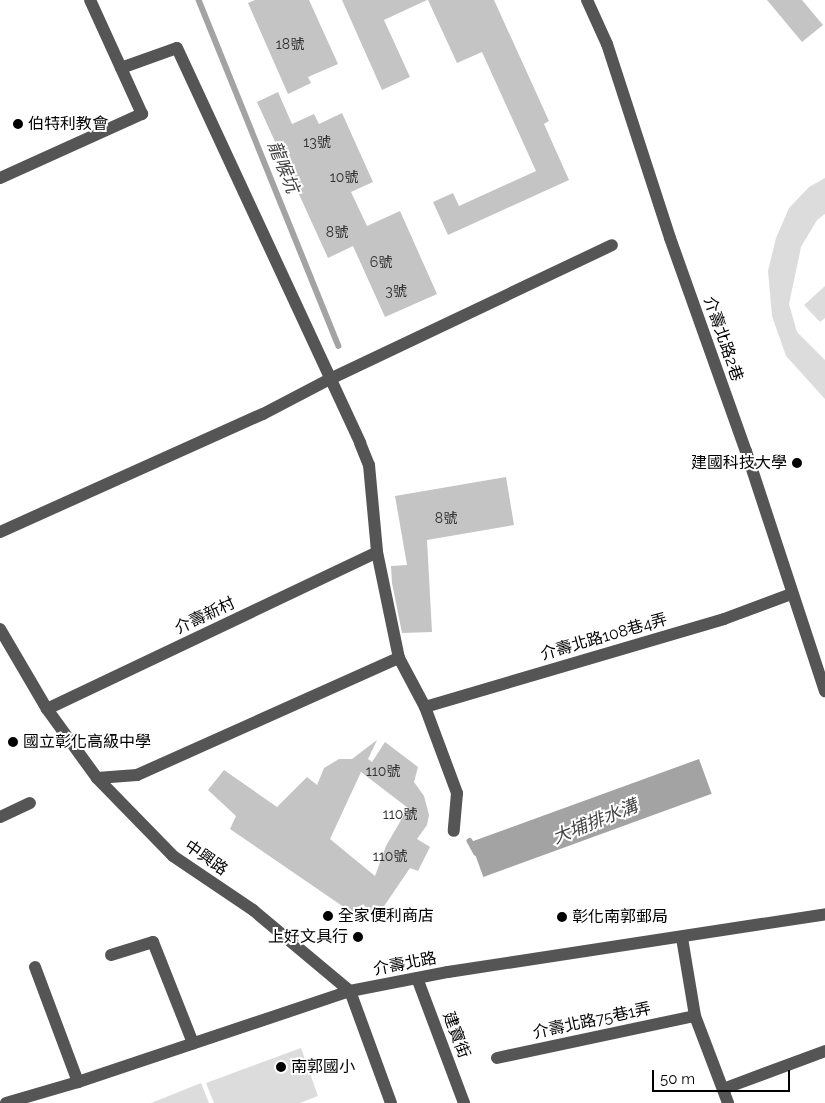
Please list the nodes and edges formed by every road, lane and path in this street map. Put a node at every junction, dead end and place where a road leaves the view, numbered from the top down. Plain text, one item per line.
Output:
1 (90, 0) edge
2 (587, 0) edge
3 (121, 68) junction
4 (0, 178) edge
5 (612, 245) dead end
6 (330, 380) junction
7 (0, 532) edge
8 (376, 552) junction
9 (791, 594) junction
10 (0, 630) edge
11 (399, 658) junction
12 (825, 691) edge
13 (425, 707) junction
14 (47, 709) junction
15 (97, 778) junction
16 (30, 803) dead end
17 (0, 817) edge
18 (454, 831) dead end
19 (825, 914) edge
20 (682, 938) junction
21 (111, 955) dead end
22 (35, 968) dead end
23 (417, 978) junction
24 (350, 991) junction
25 (695, 1016) junction
26 (193, 1043) junction
27 (825, 1051) edge
28 (497, 1058) dead end
29 (78, 1082) junction
30 (723, 1089) junction
31 (6, 1103) edge
32 (390, 1103) edge
33 (464, 1103) edge
34 (728, 1103) edge

1 - 3 street
2 - 9 street, 介壽北路2巷
3 - 4 street
3 - 6 street
5 - 6 street
6 - 7 street
6 - 8 street
8 - 11 street
8 - 14 street, 介壽新村
9 - 12 street, 介壽北路2巷
9 - 13 street, 介壽北路108巷4弄
10 - 14 street, 中興路
11 - 13 street
11 - 15 street
13 - 18 street
14 - 15 street, 中興路
15 - 24 street, 中興路
16 - 17 street
19 - 20 street, 介壽北路
20 - 23 street, 介壽北路
20 - 25 street
21 - 26 street
22 - 29 street
23 - 24 street, 介壽北路
23 - 33 street, 建寶街
24 - 26 street, 介壽北路
24 - 32 street
25 - 28 street, 介壽北路75巷1弄
25 - 30 street
26 - 29 street, 介壽北路
27 - 30 street
29 - 31 street, 介壽北路
30 - 34 street

